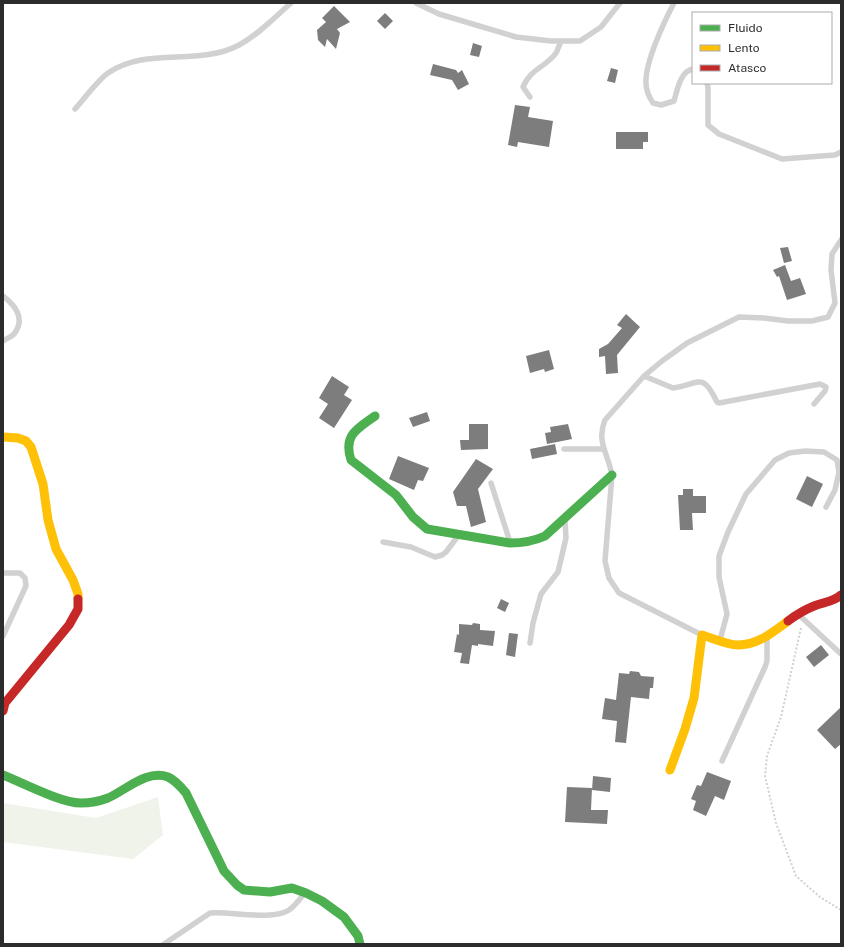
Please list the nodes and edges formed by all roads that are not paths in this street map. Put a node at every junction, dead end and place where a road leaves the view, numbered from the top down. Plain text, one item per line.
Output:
1 (291, 3) edge
2 (416, 3) edge
3 (620, 3) edge
4 (674, 3) edge
5 (561, 41) junction
6 (692, 68) edge
7 (707, 84) edge
8 (530, 97) dead end
9 (75, 108) dead end
10 (841, 152) edge
11 (841, 240) edge
12 (3, 296) edge
13 (3, 341) edge
14 (644, 376) junction
15 (814, 404) dead end
16 (375, 416) dead end
17 (3, 437) edge
18 (564, 449) dead end
19 (604, 449) junction
20 (612, 475) junction
21 (491, 483) dead end
22 (826, 507) dead end
23 (565, 516) junction
24 (459, 534) junction
25 (383, 542) dead end
26 (510, 543) junction
27 (3, 574) edge
28 (841, 595) edge
29 (797, 614) junction
30 (702, 635) junction
31 (3, 636) edge
32 (767, 637) junction
33 (720, 640) junction
34 (530, 643) dead end
35 (841, 654) edge
36 (4, 705) edge
37 (722, 761) dead end
38 (670, 770) dead end
39 (3, 774) edge
40 (306, 893) junction
41 (164, 944) edge
42 (360, 944) edge

1 - 9 lane
2 - 5 lane
3 - 5 lane
4 - 6 lane
5 - 8 lane
7 - 10 lane
11 - 14 lane
12 - 13 lane
14 - 15 lane
14 - 19 lane
16 - 24 street
17 - 36 street
18 - 19 lane
19 - 20 lane
20 - 23 street
20 - 30 lane
21 - 26 lane
22 - 33 lane
23 - 26 street
23 - 34 lane
24 - 25 lane
24 - 26 street
27 - 31 lane
28 - 29 street
29 - 32 street
29 - 35 lane
30 - 33 street
30 - 38 street
32 - 33 street
32 - 37 lane
39 - 40 street
40 - 41 lane
40 - 42 street

